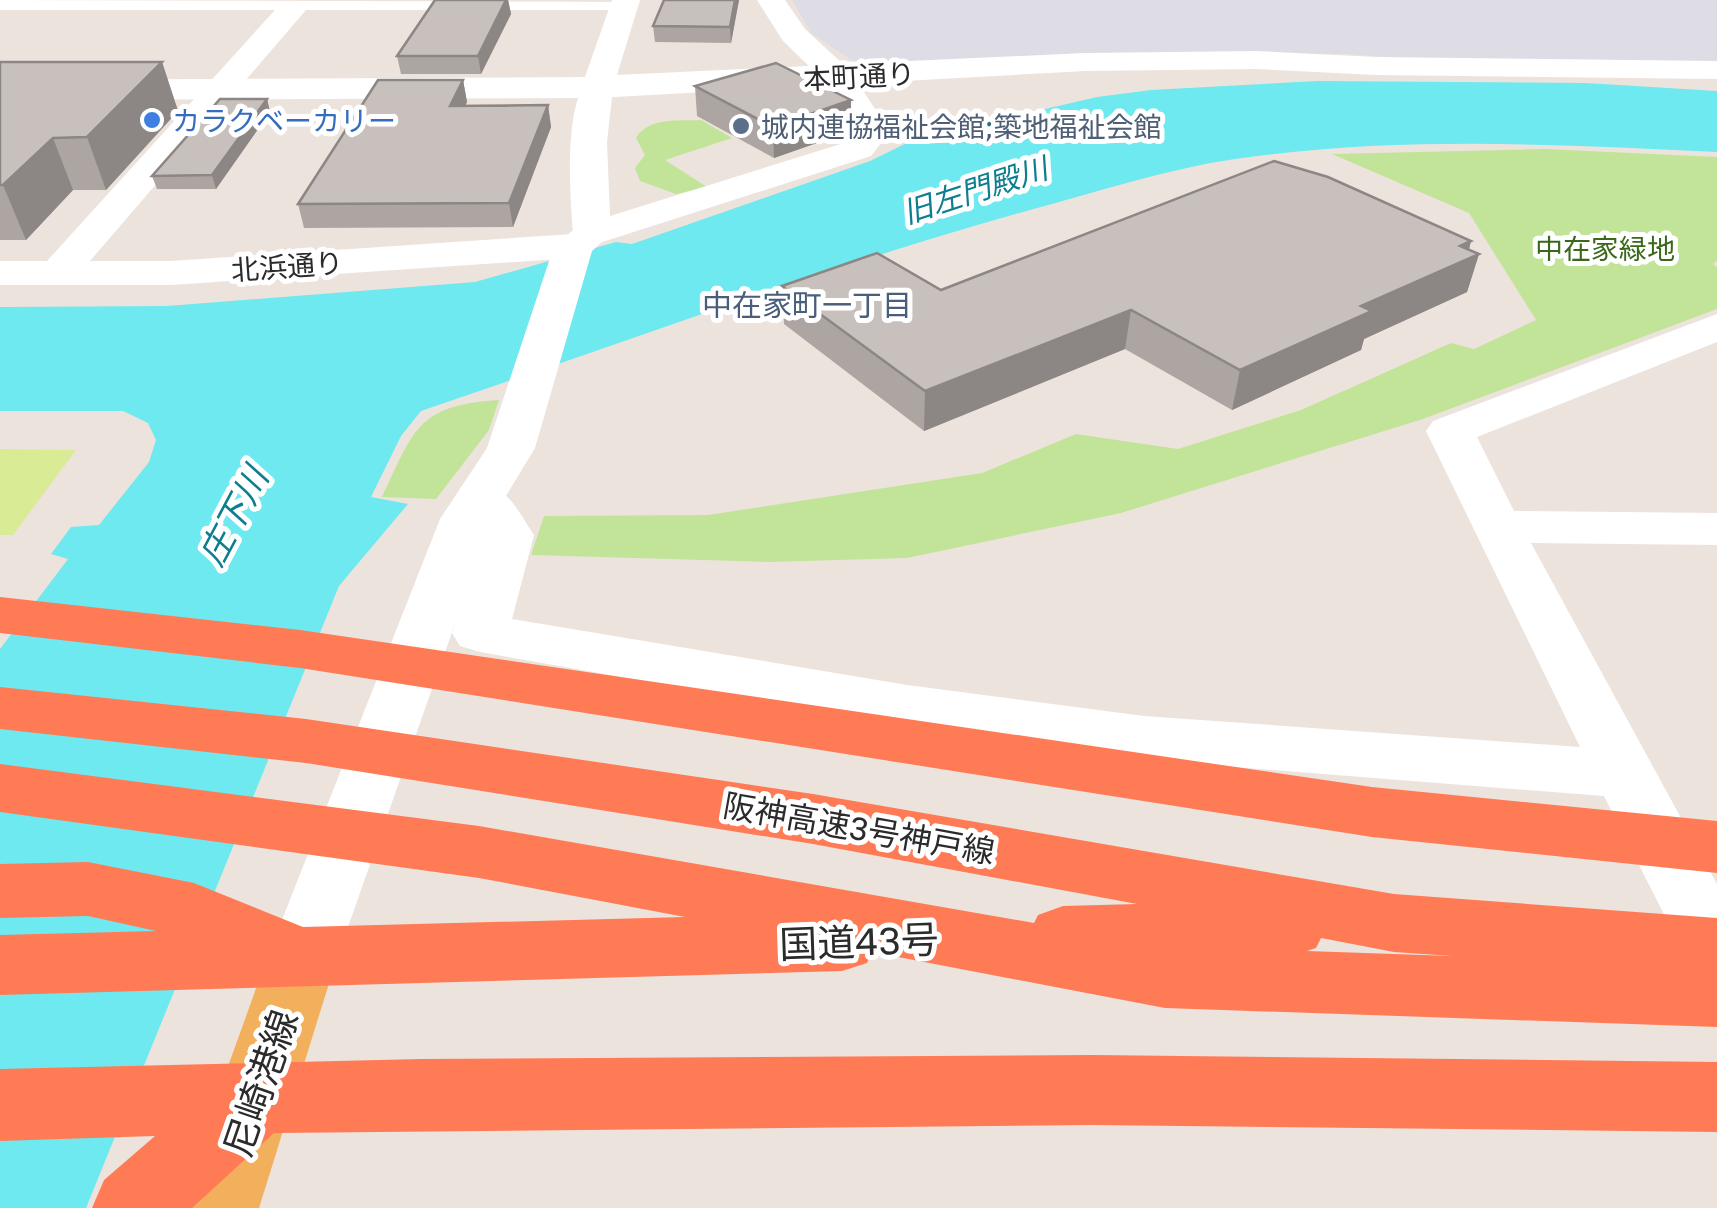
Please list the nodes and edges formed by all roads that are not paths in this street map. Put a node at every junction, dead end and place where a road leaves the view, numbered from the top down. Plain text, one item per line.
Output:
1 (770, 0) edge
2 (300, 1) edge
3 (626, 1) edge
4 (0, 2) edge
5 (1717, 70) edge
6 (838, 78) junction
7 (598, 88) junction
8 (0, 90) edge
9 (222, 90) junction
10 (580, 245) junction
11 (58, 273) junction
12 (0, 274) edge
13 (1717, 327) edge
14 (1617, 366) junction
15 (1717, 368) edge
16 (480, 497) junction
17 (1496, 527) junction
18 (1717, 528) edge
19 (0, 615) edge
20 (0, 708) edge
21 (1627, 774) junction
22 (0, 788) edge
23 (1717, 847) edge
24 (0, 891) edge
25 (1711, 926) edge
26 (185, 936) junction
27 (302, 958) junction
28 (0, 965) edge
29 (1717, 996) edge
30 (1717, 1097) edge
31 (254, 1101) junction
32 (0, 1105) edge
33 (133, 1208) edge
34 (218, 1208) edge

1 - 6 street
2 - 3 street
2 - 4 street
2 - 9 street
3 - 7 street
5 - 6 street, 本町通り
6 - 7 street, 本町通り
6 - 10 street, 北浜通り
7 - 9 street, 本町通り
7 - 10 street
8 - 9 street, 本町通り
9 - 11 street
10 - 11 street, 北浜通り
10 - 16 street
11 - 12 street, 北浜通り
13 - 14 street
14 - 15 street
14 - 17 street
16 - 21 street
16 - 27 street
17 - 18 street
17 - 21 street
19 - 23 highway
20 - 25 highway, 阪神高速3号神戸線
21 - 25 street
22 - 29 highway
24 - 26 highway
25 - 27 highway, 国道43号
26 - 27 highway, 国道43号
26 - 28 highway, 国道43号
27 - 31 main road, 尼崎港線
30 - 31 highway
31 - 32 highway
31 - 33 highway
31 - 34 main road, 尼崎港線

